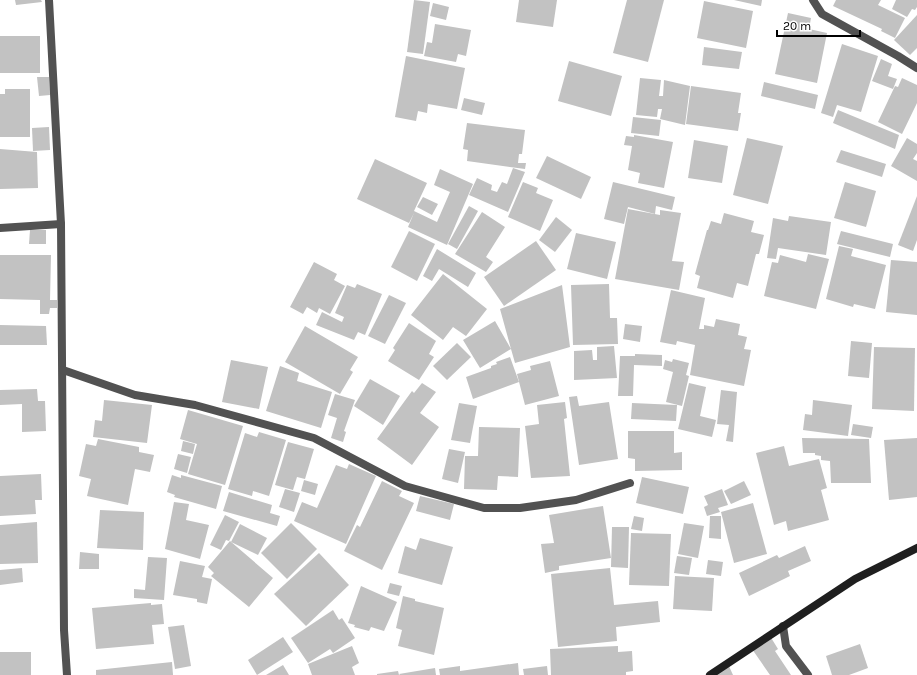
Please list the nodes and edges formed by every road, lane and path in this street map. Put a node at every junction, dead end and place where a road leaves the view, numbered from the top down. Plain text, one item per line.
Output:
1 (50, 0) edge
2 (813, 0) edge
3 (917, 68) edge
4 (61, 224) junction
5 (0, 228) edge
6 (63, 370) junction
7 (630, 483) dead end
8 (917, 548) edge
9 (783, 626) junction
10 (67, 675) edge
11 (710, 675) edge
12 (808, 675) edge

1 - 4 street
2 - 3 street
4 - 5 street
4 - 6 street
6 - 7 street
6 - 10 street
8 - 9 main road
9 - 11 main road
9 - 12 street

